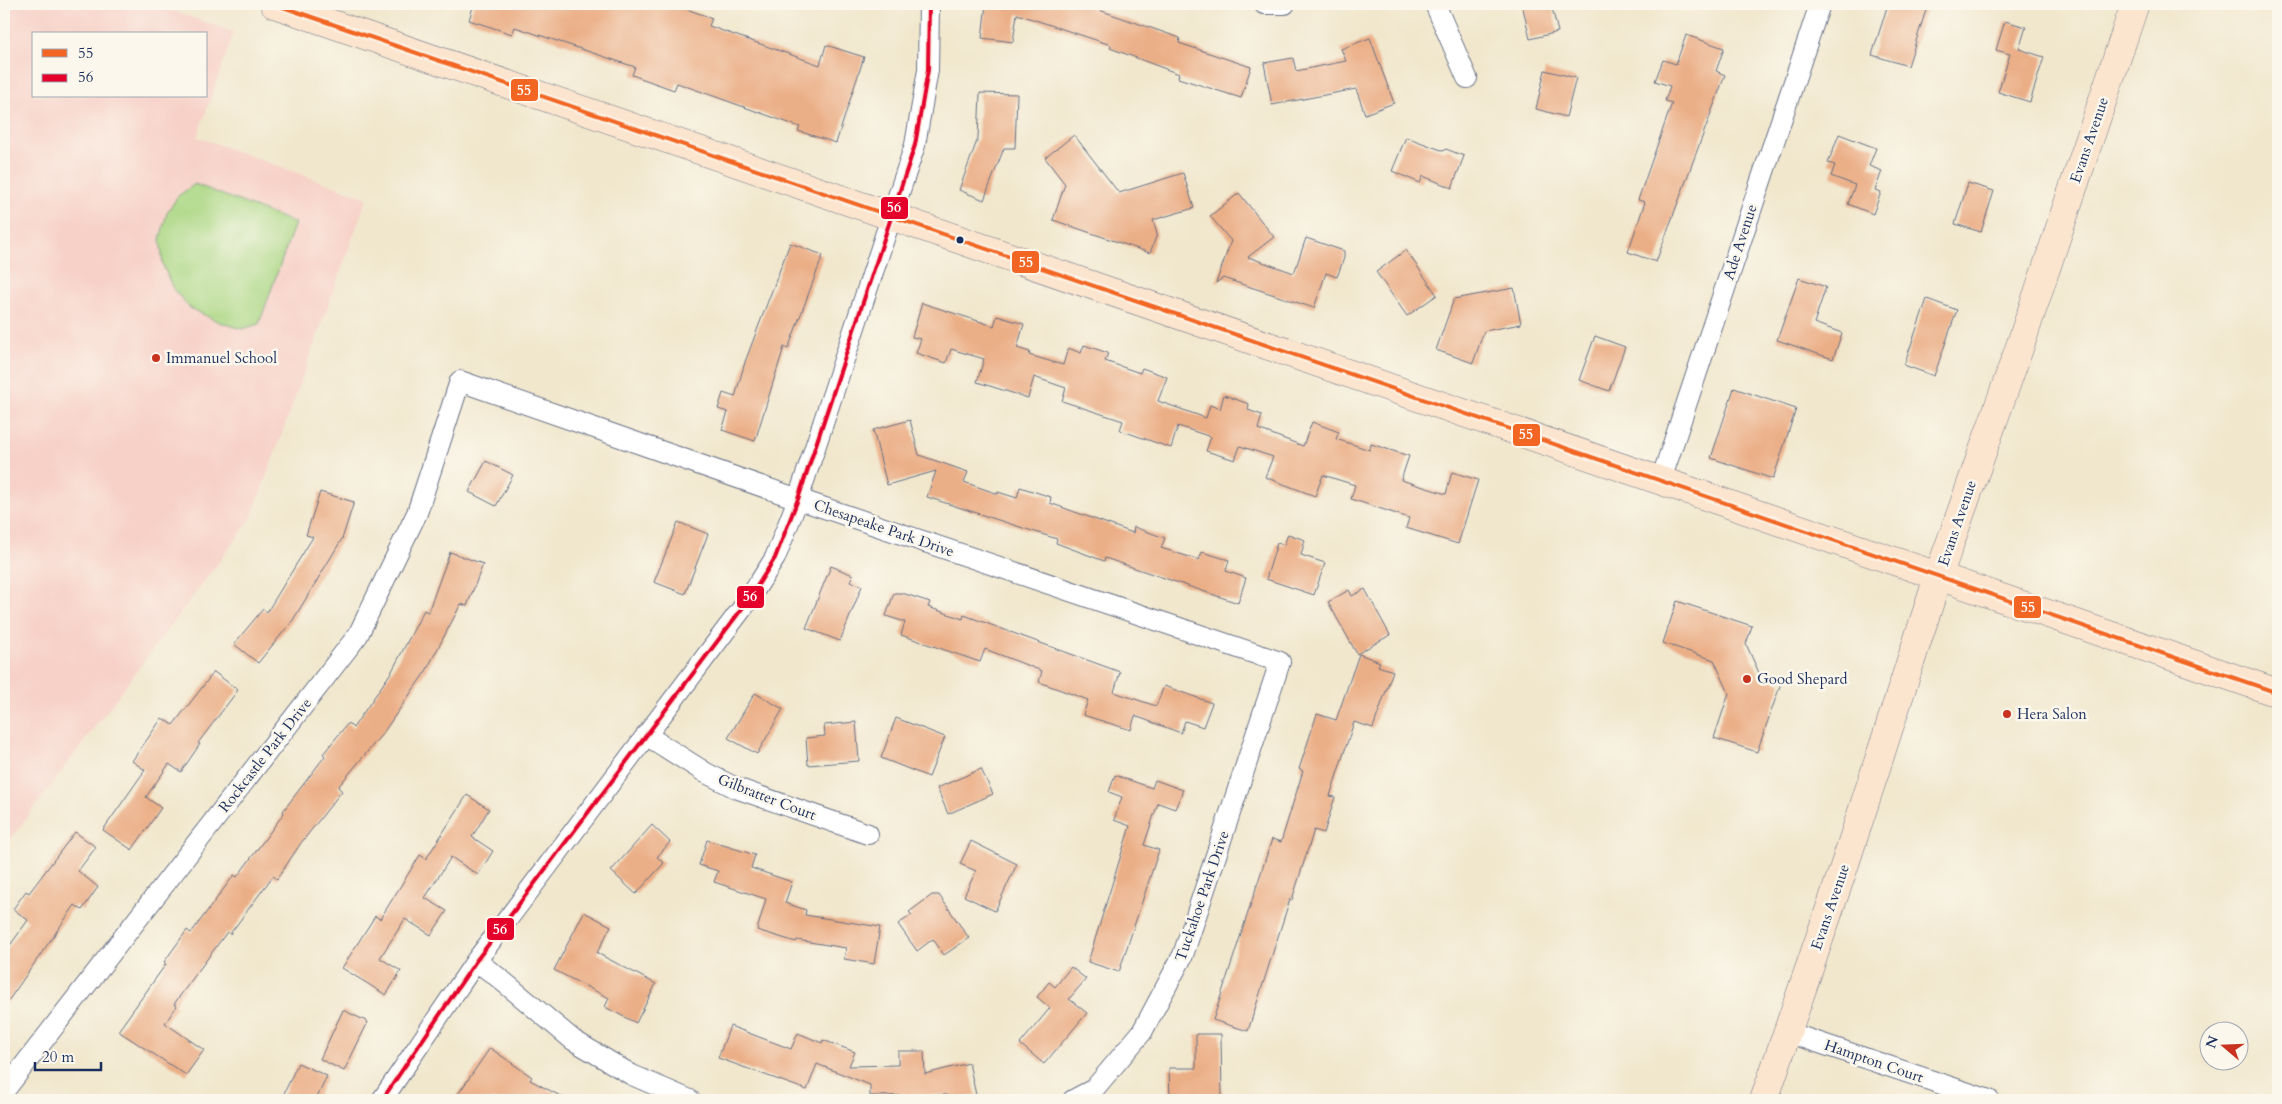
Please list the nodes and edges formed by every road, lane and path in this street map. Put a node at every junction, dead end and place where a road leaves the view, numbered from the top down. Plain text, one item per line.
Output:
1 (274, 4) edge
2 (930, 4) edge
3 (1264, 4) edge
4 (1285, 4) edge
5 (1435, 4) edge
6 (1820, 4) edge
7 (2135, 4) edge
8 (1467, 78) dead end
9 (892, 216) junction
10 (460, 381) joint
11 (1660, 480) junction
12 (798, 499) junction
13 (1938, 578) junction
14 (1280, 662) joint
15 (2278, 693) edge
16 (646, 735) junction
17 (868, 834) dead end
18 (476, 961) junction
19 (1787, 1032) junction
20 (4, 1091) edge
21 (1100, 1095) edge
22 (382, 1100) edge
23 (690, 1100) edge
24 (1073, 1100) edge
25 (1764, 1100) edge
26 (1989, 1100) edge

1 - 9 street
2 - 9 street
3 - 4 street
5 - 8 street
6 - 11 street, Ade Avenue
7 - 13 street, Evans Avenue
9 - 11 street
9 - 12 street
10 - 12 street, Chesapeake Park Drive
10 - 20 street, Rockcastle Park Drive
11 - 13 street
12 - 14 street, Chesapeake Park Drive
12 - 16 street
13 - 15 street
13 - 19 street, Evans Avenue
14 - 21 street, Tuckahoe Park Drive
16 - 17 street, Gilbratter Court
16 - 18 street
18 - 22 street
18 - 23 street
19 - 25 street, Evans Avenue
19 - 26 street, Hampton Court
21 - 24 street, Tuckahoe Park Drive

